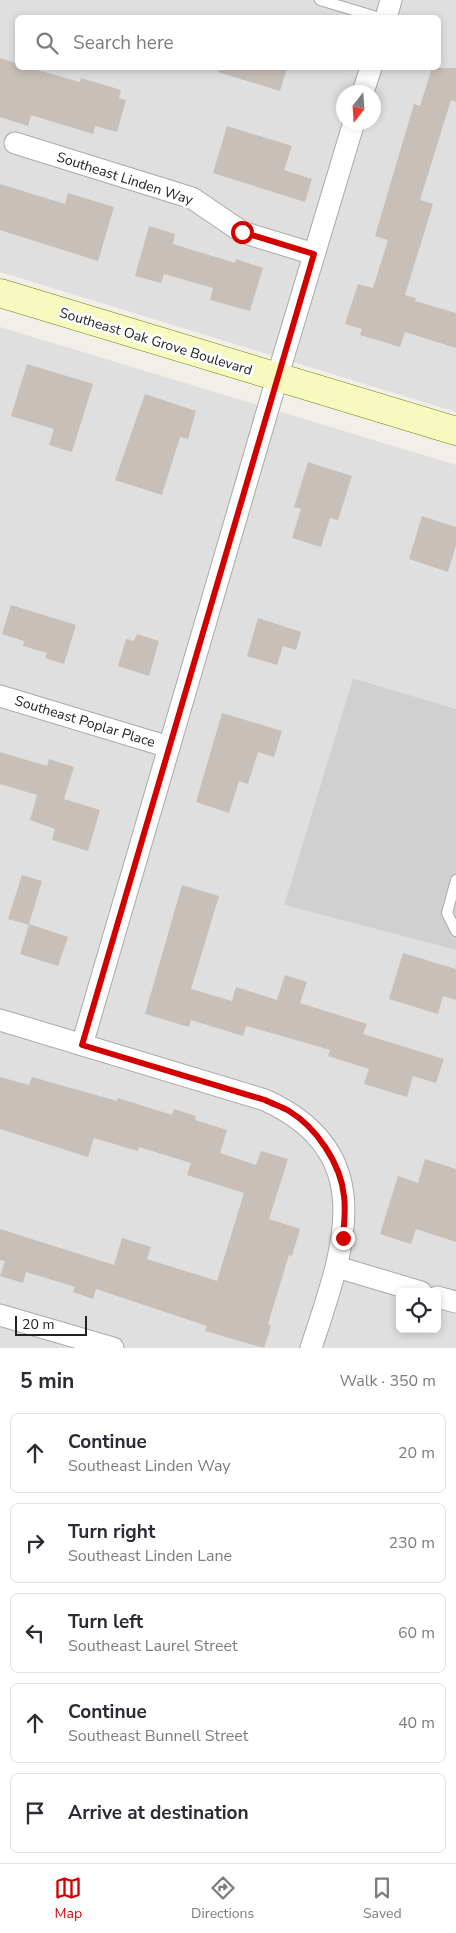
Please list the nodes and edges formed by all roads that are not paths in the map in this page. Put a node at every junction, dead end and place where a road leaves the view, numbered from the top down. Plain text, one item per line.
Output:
1 (320, 0) edge
2 (391, 0) edge
3 (370, 15) edge
4 (387, 15) edge
5 (370, 70) edge
6 (365, 85) edge
7 (352, 130) edge
8 (15, 143) dead end
9 (314, 254) junction
10 (0, 293) edge
11 (277, 378) junction
12 (456, 431) edge
13 (0, 696) edge
14 (169, 747) junction
15 (456, 880) edge
16 (456, 931) edge
17 (0, 1020) edge
18 (82, 1045) junction
19 (337, 1267) junction
20 (408, 1288) edge
21 (441, 1298) edge
22 (456, 1302) edge
23 (0, 1315) edge
24 (113, 1348) edge
25 (311, 1348) edge

1 - 3 lane
2 - 4 street
5 - 6 street
7 - 9 street
8 - 9 street, Southeast Linden Way
9 - 11 street
10 - 11 street, Southeast Oak Grove Boulevard
11 - 12 street, Southeast Oak Grove Boulevard
11 - 14 street
13 - 14 street, Southeast Poplar Place
14 - 18 street
15 - 16 lane
17 - 18 street
18 - 19 street
19 - 20 street
19 - 25 street
21 - 22 street
23 - 24 street

